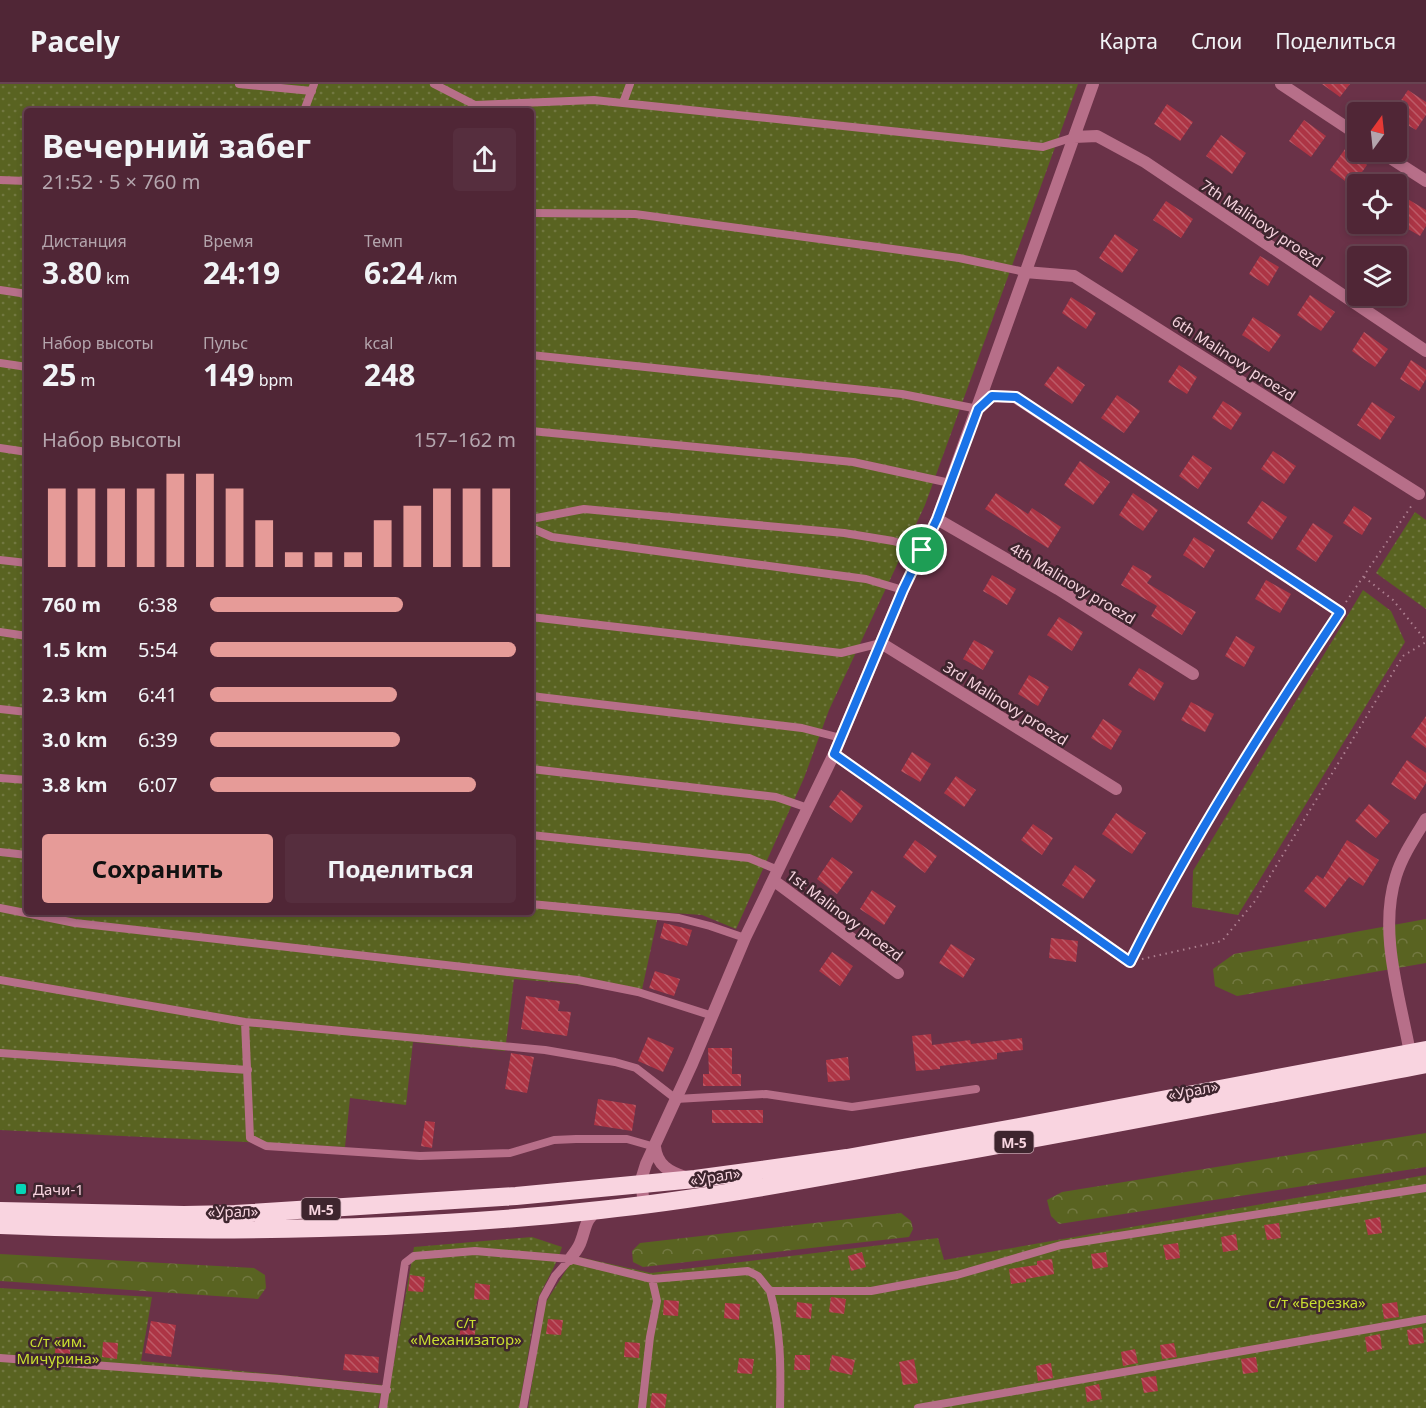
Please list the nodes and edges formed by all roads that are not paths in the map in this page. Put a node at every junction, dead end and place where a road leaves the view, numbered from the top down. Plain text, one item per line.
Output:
1 (239, 84) edge
2 (434, 84) edge
3 (630, 84) edge
4 (1093, 84) edge
5 (1281, 84) edge
6 (313, 87) edge
7 (623, 103) junction
8 (305, 108) edge
9 (1347, 128) edge
10 (1074, 137) junction
11 (1397, 162) edge
12 (0, 180) edge
13 (24, 181) edge
14 (1426, 181) edge
15 (534, 213) edge
16 (1025, 272) junction
17 (0, 290) edge
18 (24, 294) edge
19 (1426, 351) edge
20 (534, 355) edge
21 (0, 363) edge
22 (24, 367) edge
23 (978, 409) junction
24 (534, 430) edge
25 (0, 448) edge
26 (24, 452) edge
27 (950, 483) junction
28 (1419, 494) road end
29 (534, 518) edge
30 (937, 519) junction
31 (534, 529) edge
32 (922, 550) junction
33 (0, 560) edge
34 (24, 563) edge
35 (903, 590) junction
36 (1340, 612) road end
37 (534, 617) edge
38 (0, 632) edge
39 (24, 636) edge
40 (881, 643) junction
41 (1193, 674) dead end
42 (534, 696) edge
43 (0, 709) edge
44 (24, 712) edge
45 (841, 738) junction
46 (834, 754) junction
47 (534, 769) edge
48 (0, 778) edge
49 (24, 780) edge
50 (1116, 789) dead end
51 (808, 808) junction
52 (1426, 819) edge
53 (534, 835) edge
54 (0, 852) edge
55 (24, 855) edge
56 (776, 875) junction
57 (534, 904) edge
58 (0, 908) edge
59 (24, 913) edge
60 (35, 915) edge
61 (745, 938) junction
62 (1130, 962) road end
63 (898, 973) dead end
64 (0, 980) edge
65 (713, 1016) junction
66 (245, 1022) junction
67 (1418, 1051) edge
68 (0, 1053) edge
69 (1426, 1065) edge
70 (248, 1070) junction
71 (976, 1089) dead end
72 (676, 1099) junction
73 (653, 1151) junction
74 (695, 1179) junction
75 (641, 1184) junction
76 (607, 1188) junction
77 (1426, 1188) edge
78 (644, 1205) junction
79 (599, 1210) junction
80 (0, 1211) edge
81 (560, 1214) junction
82 (0, 1225) edge
83 (583, 1233) junction
84 (570, 1259) junction
85 (652, 1279) junction
86 (770, 1291) junction
87 (1426, 1319) edge
88 (0, 1358) edge
89 (387, 1390) junction
90 (383, 1408) edge
91 (523, 1408) edge
92 (642, 1408) edge
93 (780, 1408) edge
94 (918, 1408) edge

1 - 6 lane
2 - 7 lane
3 - 7 lane
4 - 10 street
5 - 9 street
6 - 8 lane
7 - 10 lane
10 - 16 street
10 - 19 street, 7th Malinovy proezd
11 - 14 street
12 - 13 lane
15 - 16 lane
16 - 23 street
16 - 28 street, 6th Malinovy proezd
17 - 18 lane
20 - 23 lane
21 - 22 lane
23 - 27 street
23 - 36 street
24 - 27 lane
25 - 26 lane
27 - 30 street
29 - 32 lane
30 - 32 street
30 - 41 street, 4th Malinovy proezd
31 - 35 lane
32 - 35 street
33 - 34 lane
35 - 40 street
37 - 40 lane
38 - 39 lane
40 - 45 street
40 - 50 street, 3rd Malinovy proezd
42 - 45 lane
43 - 44 lane
45 - 46 street
46 - 51 street
46 - 62 street
47 - 51 lane
48 - 49 lane
51 - 56 street
52 - 67 street
53 - 56 lane
54 - 55 lane
56 - 61 street
56 - 63 street, 1st Malinovy proezd
57 - 61 lane
58 - 59 lane
60 - 65 lane
61 - 65 street
64 - 66 lane
65 - 72 street
66 - 70 lane
66 - 72 lane
67 - 74 highway, «Урал» / М-5
68 - 70 lane
69 - 78 highway, «Урал» / М-5
70 - 73 lane
71 - 72 lane
72 - 73 street
73 - 74 street
73 - 75 street
73 - 76 street
74 - 75 highway, «Урал» / М-5
75 - 76 highway, «Урал» / М-5
75 - 78 street
76 - 80 highway, «Урал» / М-5
77 - 86 lane
78 - 79 highway, «Урал» / М-5
79 - 81 highway, «Урал» / М-5
79 - 83 street
81 - 82 highway, «Урал» / М-5
81 - 83 street
83 - 84 street
84 - 85 lane
84 - 89 lane
84 - 91 lane
85 - 86 lane
85 - 92 lane
86 - 93 lane
87 - 94 lane
88 - 89 lane
89 - 90 lane

